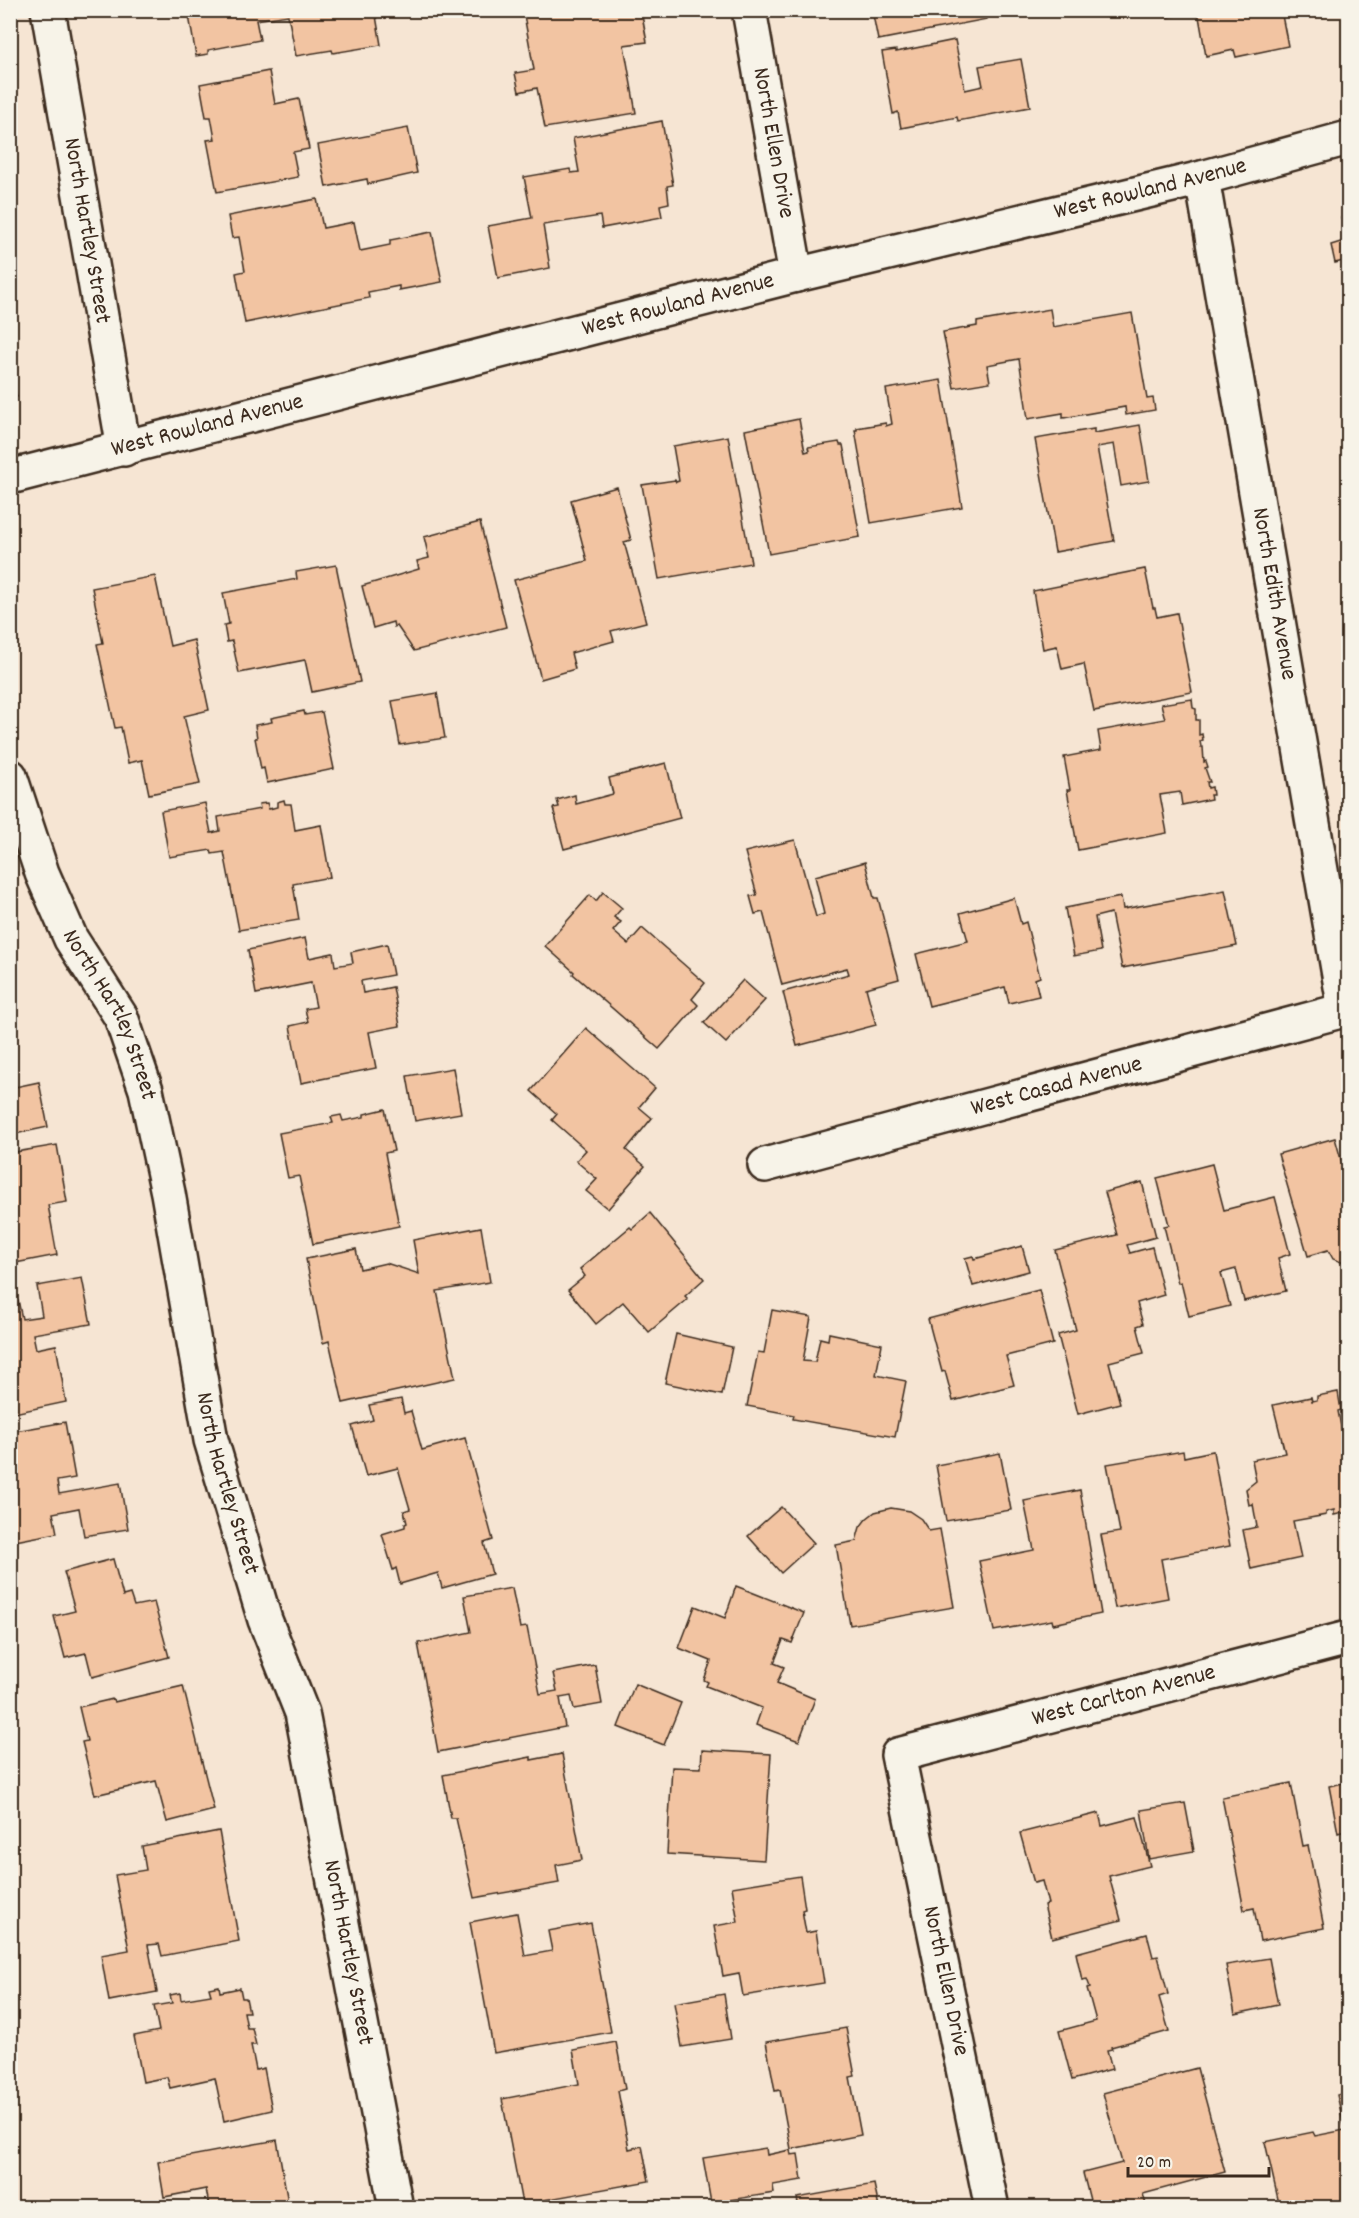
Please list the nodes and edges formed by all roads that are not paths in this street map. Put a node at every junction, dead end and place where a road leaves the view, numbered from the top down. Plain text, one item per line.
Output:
1 (48, 10) edge
2 (749, 10) edge
3 (1348, 138) edge
4 (1202, 177) junction
5 (796, 275) junction
6 (124, 449) junction
7 (10, 477) edge
8 (10, 776) edge
9 (1347, 1010) edge
10 (765, 1166) dead end
11 (1348, 1638) edge
12 (898, 1755) joint
13 (396, 2208) edge
14 (992, 2208) edge

1 - 6 street, North Hartley Street
2 - 5 street, North Ellen Drive
3 - 4 street, West Rowland Avenue
4 - 5 street, West Rowland Avenue
4 - 9 street, North Edith Avenue
5 - 6 street, West Rowland Avenue
6 - 7 street, West Rowland Avenue
8 - 13 street, North Hartley Street
9 - 10 street, West Casad Avenue
11 - 12 street, West Carlton Avenue
12 - 14 street, North Ellen Drive

